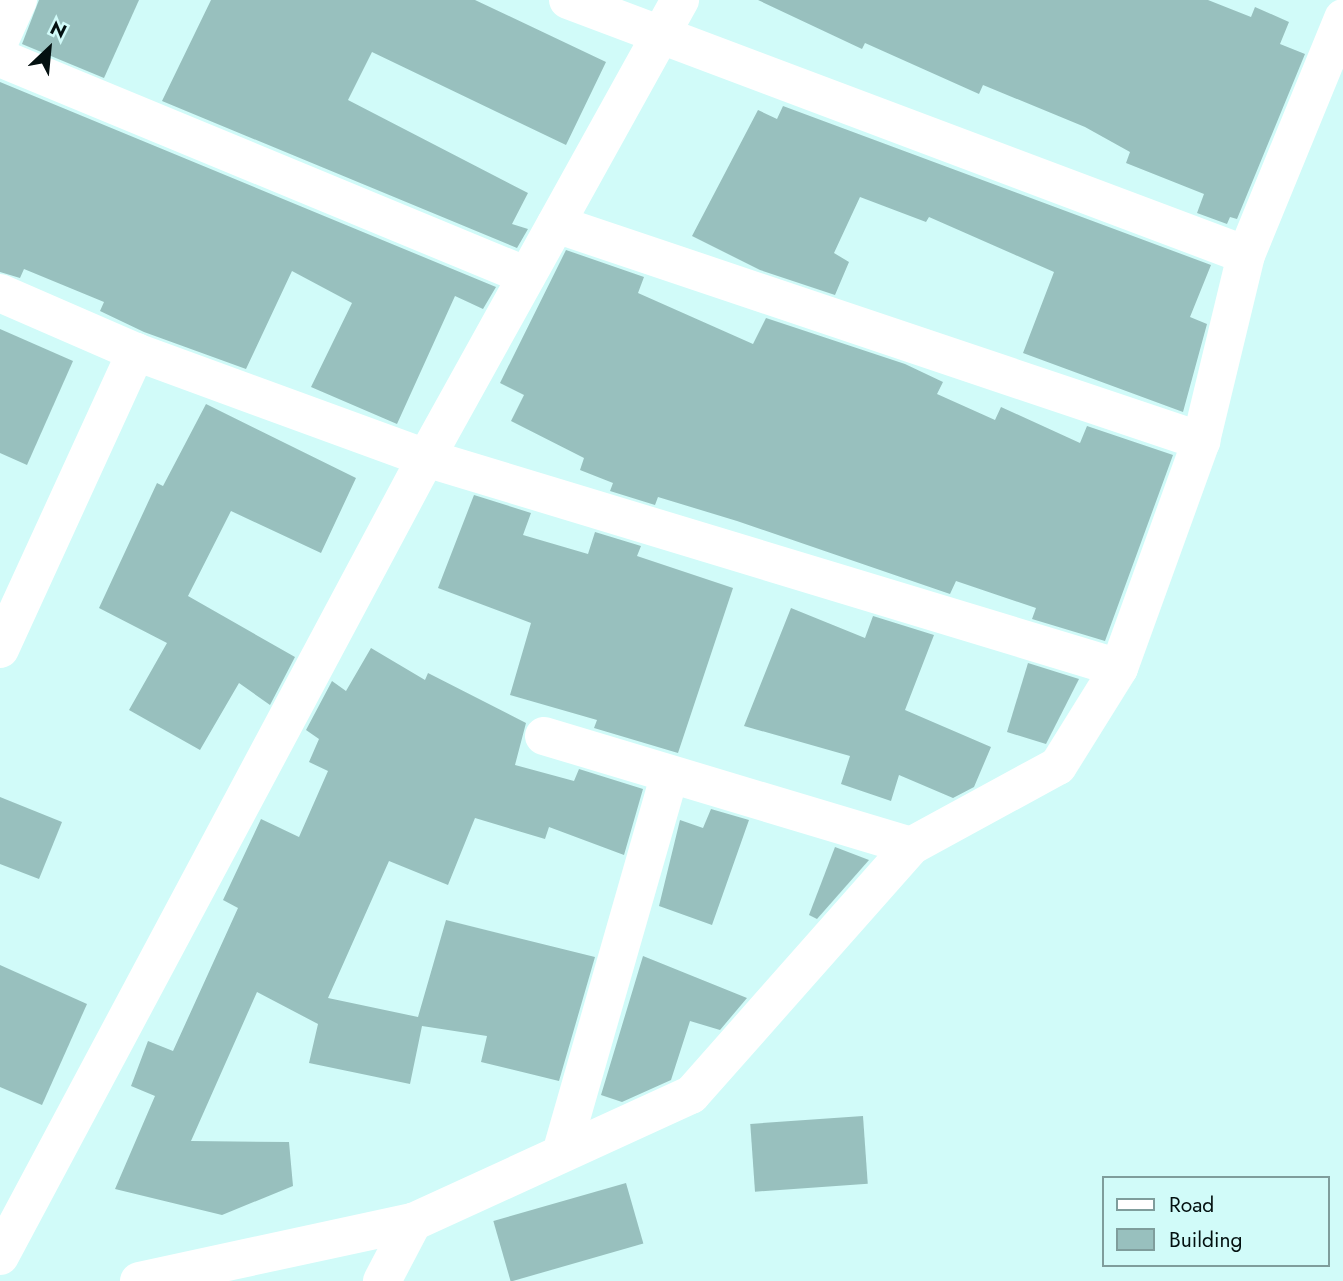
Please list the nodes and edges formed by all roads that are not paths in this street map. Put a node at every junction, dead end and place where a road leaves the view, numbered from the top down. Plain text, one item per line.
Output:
1 (19, 0) edge
2 (568, 0) edge
3 (680, 0) edge
4 (1332, 0) edge
5 (1343, 4) edge
6 (1343, 18) edge
7 (661, 36) junction
8 (0, 40) edge
9 (0, 58) edge
10 (556, 224) junction
11 (1246, 255) junction
12 (527, 276) junction
13 (0, 293) edge
14 (136, 352) junction
15 (1201, 441) junction
16 (426, 458) junction
17 (0, 649) edge
18 (1119, 668) junction
19 (544, 736) dead end
20 (670, 774) junction
21 (911, 846) junction
22 (562, 1150) junction
23 (413, 1222) junction
24 (0, 1256) edge
25 (139, 1281) edge
26 (382, 1281) edge

1 - 8 street
2 - 7 street
3 - 7 street
4 - 5 street
6 - 11 street
7 - 10 street
7 - 11 street
9 - 12 street
10 - 12 street
10 - 15 street
11 - 15 street
12 - 16 street
13 - 14 street
14 - 16 street
14 - 17 street
15 - 18 street
16 - 18 street
16 - 24 street
18 - 21 street
19 - 20 street
20 - 21 street
20 - 22 street
21 - 22 street
22 - 23 street
23 - 25 street
23 - 26 street

